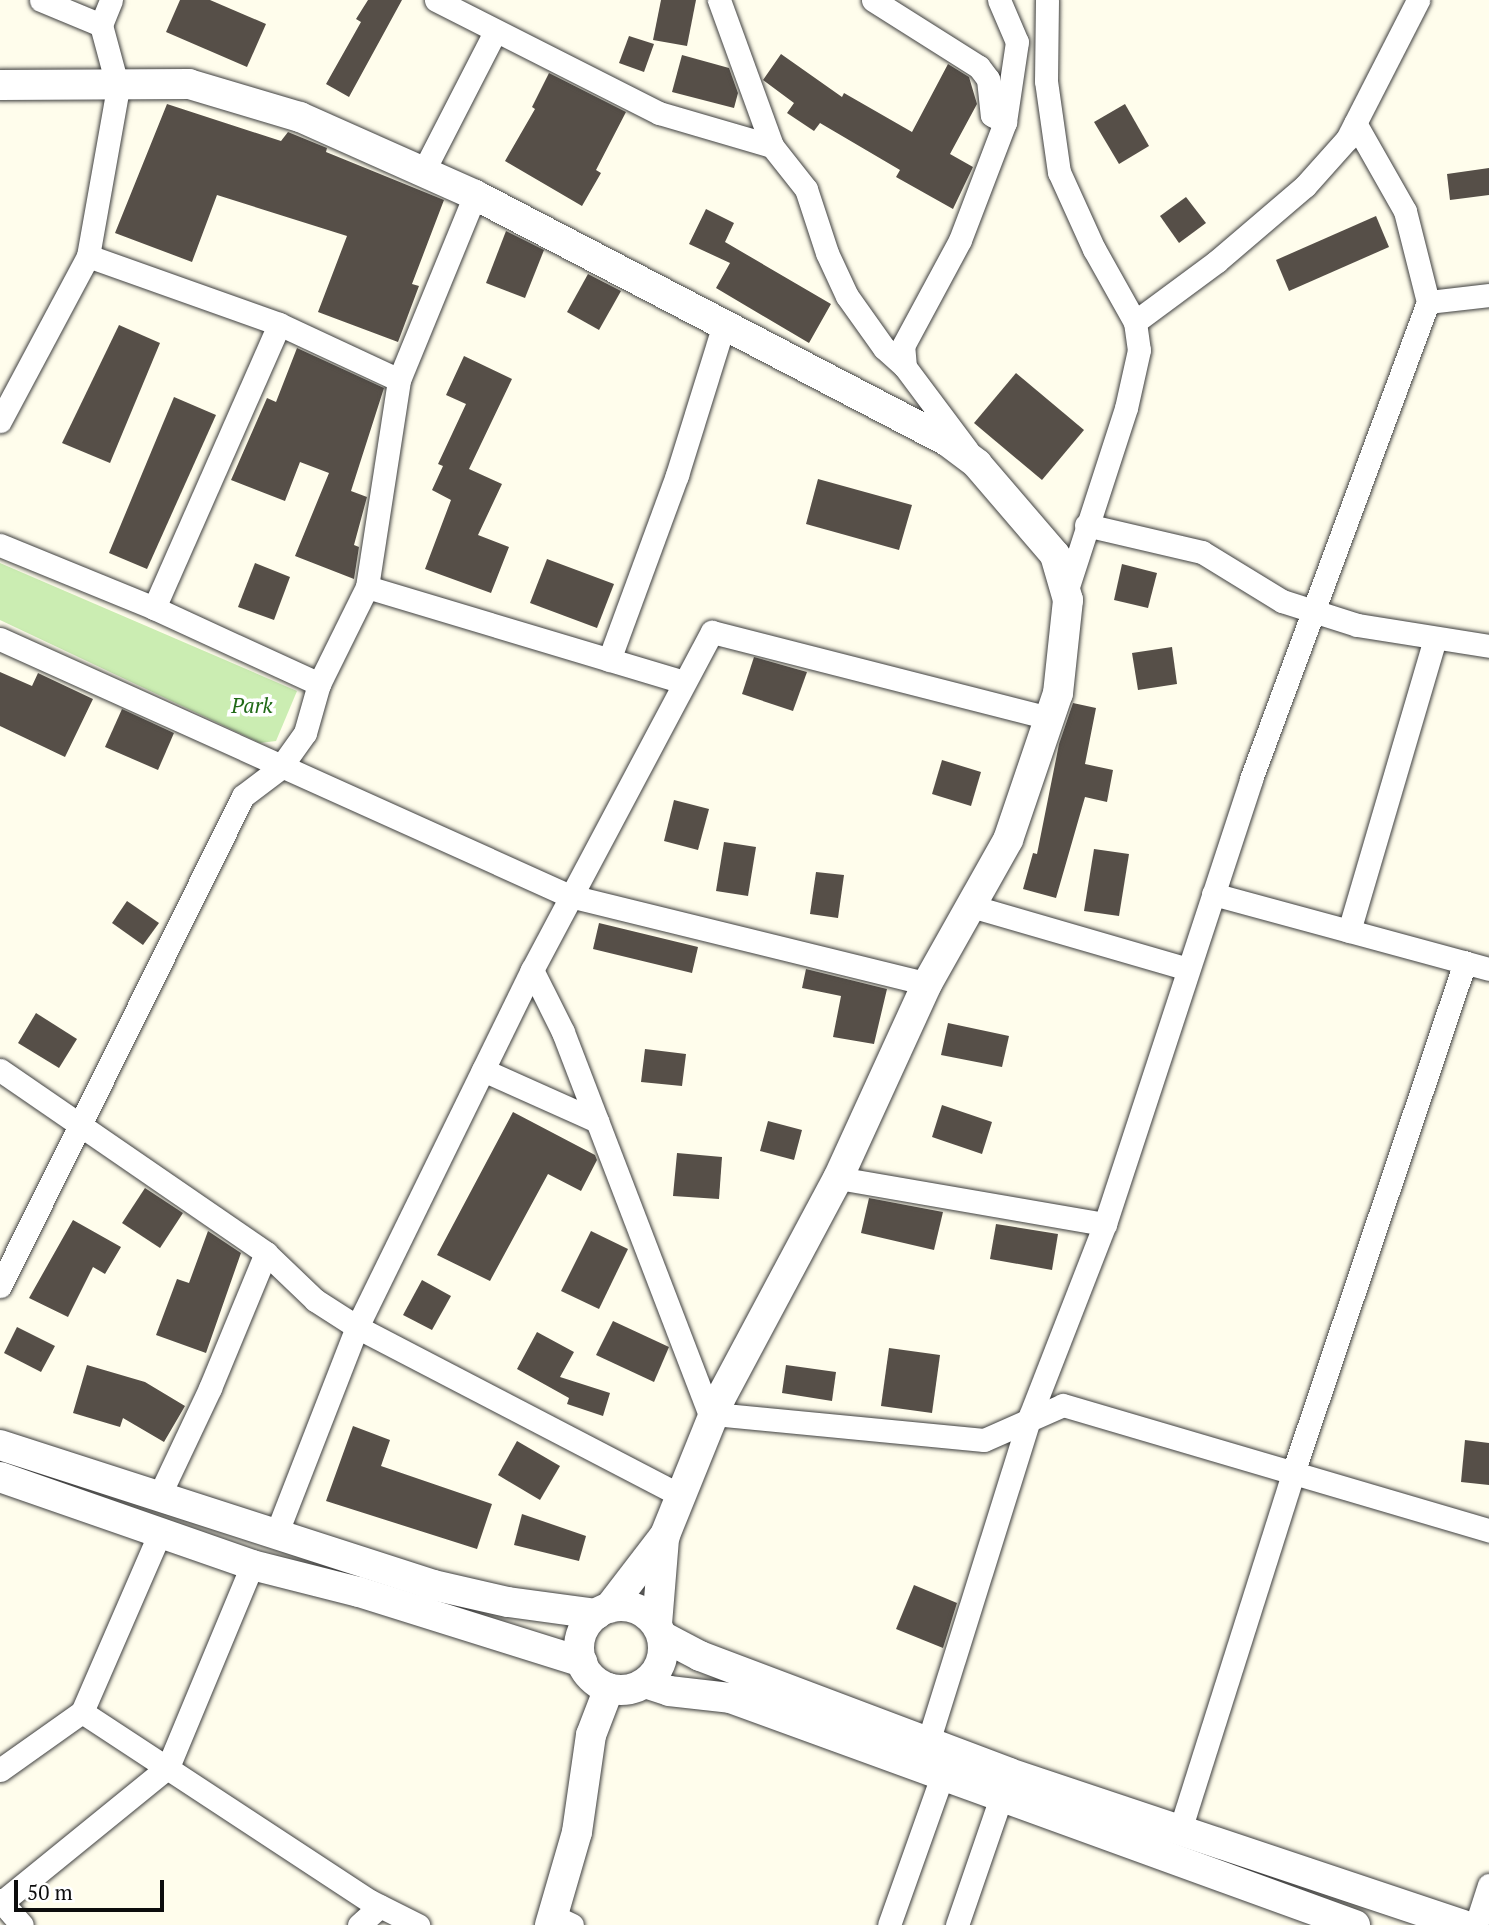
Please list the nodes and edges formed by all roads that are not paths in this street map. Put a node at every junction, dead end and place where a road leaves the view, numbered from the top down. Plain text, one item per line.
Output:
1 (41, 0) edge
2 (111, 0) edge
3 (436, 0) edge
4 (719, 0) edge
5 (873, 0) edge
6 (999, 0) edge
7 (1047, 0) edge
8 (1418, 0) edge
9 (101, 24) junction
10 (495, 32) junction
11 (0, 85) edge
12 (118, 88) junction
13 (1005, 122) junction
14 (1355, 123) junction
15 (772, 146) junction
16 (423, 172) junction
17 (475, 195) junction
18 (88, 256) junction
19 (1489, 295) edge
20 (1428, 302) junction
21 (1135, 321) junction
22 (279, 324) junction
23 (724, 324) junction
24 (905, 367) junction
25 (399, 380) junction
26 (0, 421) edge
27 (977, 464) junction
28 (1086, 524) junction
29 (0, 545) edge
30 (367, 587) junction
31 (1066, 593) junction
32 (154, 608) junction
33 (1314, 611) junction
34 (0, 639) edge
35 (1435, 639) junction
36 (1489, 646) edge
37 (609, 660) junction
38 (684, 682) junction
39 (319, 684) junction
40 (1049, 718) junction
41 (280, 768) junction
42 (1213, 894) junction
43 (570, 896) junction
44 (971, 906) junction
45 (1349, 931) junction
46 (1465, 962) junction
47 (1188, 969) junction
48 (1489, 969) edge
49 (532, 970) junction
50 (927, 984) junction
51 (0, 1070) edge
52 (483, 1070) junction
53 (597, 1121) junction
54 (83, 1126) junction
55 (838, 1178) junction
56 (1105, 1224) junction
57 (266, 1253) junction
58 (0, 1286) edge
59 (357, 1327) junction
60 (1030, 1416) junction
61 (713, 1417) junction
62 (0, 1445) edge
63 (1293, 1472) junction
64 (0, 1477) edge
65 (160, 1494) junction
66 (681, 1496) junction
67 (1489, 1530) edge
68 (160, 1532) junction
69 (277, 1532) junction
70 (665, 1535) junction
71 (252, 1565) junction
72 (603, 1611) junction
73 (659, 1630) junction
74 (582, 1662) junction
75 (645, 1683) junction
76 (609, 1688) junction
77 (82, 1712) junction
78 (928, 1742) junction
79 (167, 1767) junction
80 (0, 1770) edge
81 (942, 1776) junction
82 (1006, 1786) junction
83 (1180, 1830) junction
84 (1489, 1885) edge
85 (1, 1901) edge
86 (380, 1906) junction
87 (558, 1922) edge
88 (22, 1925) edge
89 (359, 1925) edge
90 (418, 1925) edge
91 (889, 1925) edge
92 (957, 1925) edge
93 (1355, 1925) edge
94 (1463, 1925) edge
95 (1476, 1925) edge

1 - 9 street
2 - 9 street
3 - 10 street
4 - 15 street
5 - 13 street
6 - 13 street
7 - 21 street
8 - 14 street
9 - 12 street
10 - 15 street
10 - 16 street
11 - 12 street
12 - 16 street
12 - 18 street
13 - 24 street
14 - 20 street
14 - 21 street
15 - 24 street
16 - 17 street
17 - 23 street
17 - 25 street
18 - 22 street
18 - 26 street
19 - 20 street
20 - 33 street
21 - 28 street
22 - 25 street
22 - 32 street
23 - 27 street
23 - 37 street
24 - 27 street
25 - 30 street
27 - 31 street
28 - 31 street
28 - 33 street
29 - 32 street
30 - 37 street
30 - 39 street
31 - 40 street
32 - 39 street
33 - 35 street
33 - 42 street
34 - 41 street
35 - 36 street
35 - 45 street
37 - 38 street
38 - 40 street
38 - 43 street
39 - 41 street
40 - 44 street
41 - 43 street
41 - 54 street
42 - 45 street
42 - 47 street
43 - 49 street
43 - 50 street
44 - 47 street
44 - 50 street
45 - 46 street
46 - 48 street
46 - 63 street
47 - 56 street
49 - 52 street
49 - 53 street
50 - 55 street
51 - 54 street
52 - 53 street
52 - 59 street
53 - 61 street
54 - 57 street
54 - 58 street
55 - 56 street
55 - 61 street
56 - 60 street
57 - 59 street
57 - 65 street
59 - 66 street
59 - 69 street
60 - 61 street
60 - 63 street
60 - 78 street
61 - 66 street
62 - 65 street
63 - 67 street
63 - 83 street
64 - 68 street
65 - 69 street
66 - 70 street
68 - 71 street
68 - 77 street
69 - 72 street
70 - 72 street
70 - 73 street
71 - 74 street
71 - 79 street
72 - 73 street
72 - 74 street
73 - 75 street
73 - 78 street
74 - 76 street
75 - 76 street
75 - 81 street
76 - 87 street
77 - 79 street
77 - 80 street
78 - 82 street
79 - 85 street
79 - 86 street
81 - 82 street
81 - 91 street
82 - 83 street
82 - 92 street
82 - 93 street
83 - 94 street
84 - 95 street
85 - 88 street
86 - 89 street
86 - 90 street

